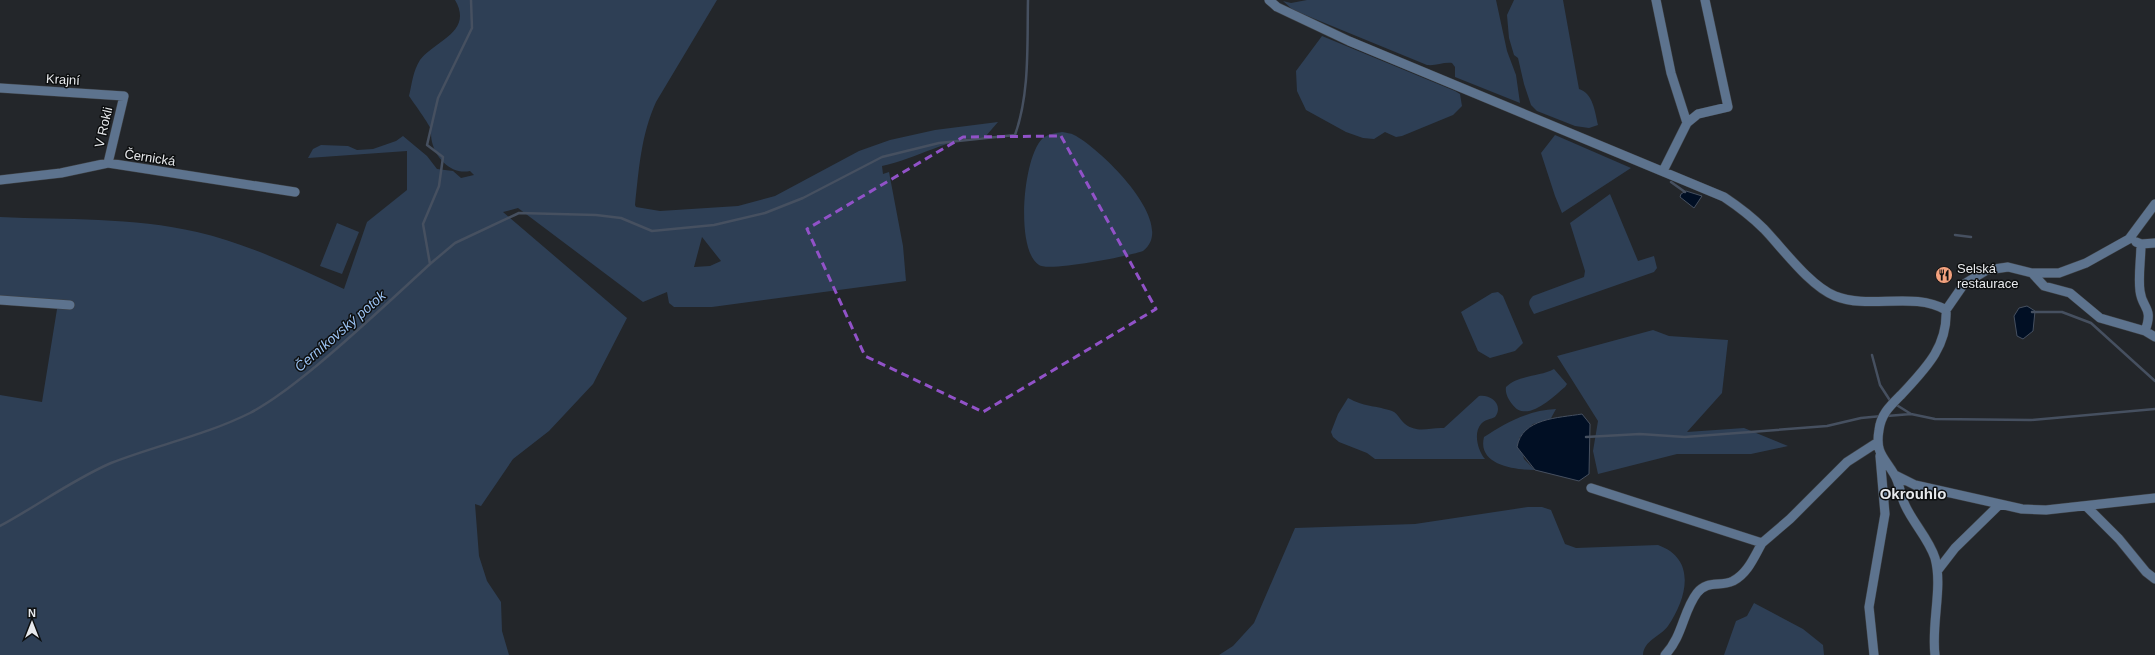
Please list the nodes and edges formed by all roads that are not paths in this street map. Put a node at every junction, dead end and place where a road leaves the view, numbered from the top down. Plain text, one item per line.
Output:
1 (1269, 0) edge
2 (1656, 0) edge
3 (1705, 0) edge
4 (0, 88) edge
5 (124, 96) joint
6 (1687, 123) junction
7 (108, 163) junction
8 (1663, 171) junction
9 (0, 180) edge
10 (295, 192) dead end
11 (2155, 204) edge
12 (2129, 239) junction
13 (2155, 243) edge
14 (2141, 244) junction
15 (2032, 273) junction
16 (0, 300) edge
17 (70, 305) dead end
18 (1946, 310) junction
19 (2144, 332) junction
20 (2155, 337) edge
21 (1878, 442) junction
22 (1880, 456) junction
23 (1895, 475) junction
24 (1591, 488) dead end
25 (2155, 498) edge
26 (1999, 505) junction
27 (2086, 506) junction
28 (1762, 543) junction
29 (1938, 570) junction
30 (2155, 579) edge
31 (1665, 655) edge
32 (1874, 655) edge
33 (1935, 655) edge

1 - 8 street
2 - 6 street
3 - 6 street
4 - 5 street, Krajní
5 - 7 street, V Rokli
6 - 8 street
7 - 9 street, Černická
7 - 10 street, Černická
8 - 18 street
11 - 12 street
12 - 14 street
12 - 15 street
13 - 14 street
14 - 19 street
15 - 18 street
15 - 19 street
16 - 17 street
18 - 21 street
19 - 20 street
21 - 22 street
21 - 28 street
22 - 23 street
22 - 32 street
23 - 26 street
23 - 29 street
24 - 28 street
25 - 27 street
26 - 27 street
26 - 29 street
27 - 30 street
28 - 31 street
29 - 33 street

